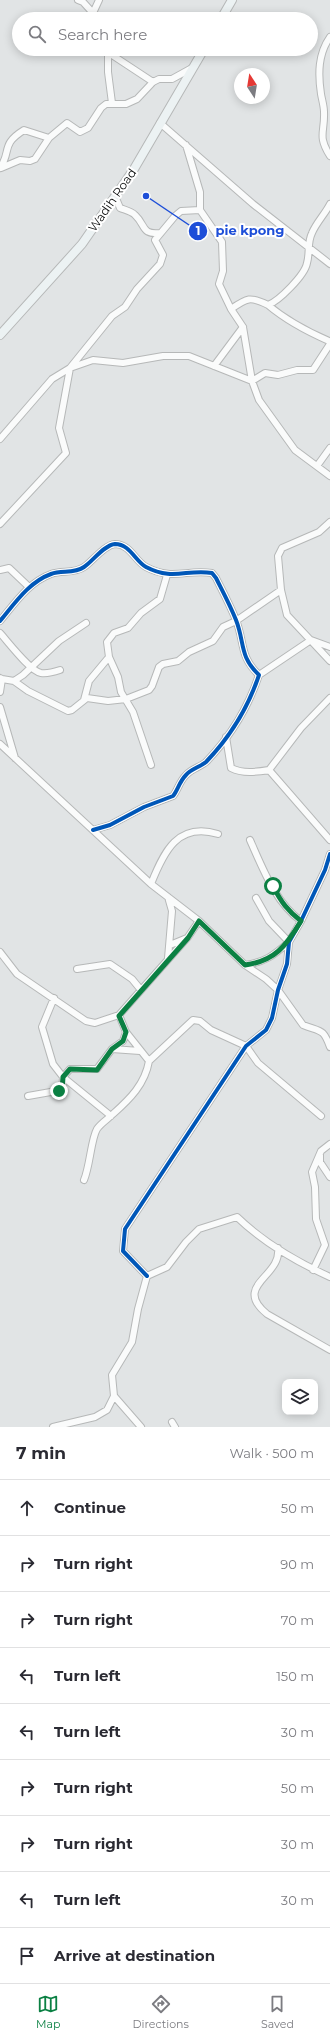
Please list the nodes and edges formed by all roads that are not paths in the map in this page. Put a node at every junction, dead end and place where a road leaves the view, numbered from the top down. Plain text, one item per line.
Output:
1 (78, 0) edge
2 (99, 0) edge
3 (232, 0) edge
4 (92, 12) edge
5 (93, 12) edge
6 (225, 12) edge
7 (330, 37) edge
8 (108, 56) edge
9 (115, 56) edge
10 (200, 56) edge
11 (193, 68) junction
12 (153, 82) junction
13 (112, 103) junction
14 (160, 123) junction
15 (49, 138) junction
16 (186, 145) junction
17 (330, 156) edge
18 (1, 168) edge
19 (115, 196) junction
20 (330, 204) edge
21 (200, 210) junction
22 (160, 233) junction
23 (308, 246) junction
24 (330, 264) edge
25 (268, 305) junction
26 (231, 309) junction
27 (243, 327) junction
28 (0, 335) edge
29 (330, 344) edge
30 (214, 366) junction
31 (70, 368) junction
32 (252, 381) junction
33 (0, 439) edge
34 (330, 448) edge
35 (317, 466) junction
36 (330, 476) edge
37 (330, 522) edge
38 (0, 524) edge
39 (0, 570) edge
40 (167, 575) junction
41 (29, 587) junction
42 (281, 590) junction
43 (0, 621) edge
44 (236, 621) junction
45 (86, 623) dead end
46 (0, 633) edge
47 (311, 640) junction
48 (330, 647) edge
49 (109, 657) junction
50 (330, 661) edge
51 (32, 667) junction
52 (60, 670) dead end
53 (259, 675) junction
54 (1, 679) edge
55 (14, 681) junction
56 (0, 692) edge
57 (330, 698) edge
58 (126, 699) junction
59 (84, 700) junction
60 (0, 707) edge
61 (226, 737) junction
62 (0, 744) edge
63 (15, 758) junction
64 (150, 765) dead end
65 (269, 770) junction
66 (93, 830) junction
67 (218, 834) dead end
68 (250, 840) dead end
69 (330, 840) edge
70 (330, 854) edge
71 (151, 884) junction
72 (168, 896) junction
73 (256, 898) dead end
74 (199, 921) junction
75 (301, 921) junction
76 (188, 938) junction
77 (288, 942) junction
78 (170, 945) junction
79 (0, 952) edge
80 (168, 958) junction
81 (245, 965) junction
82 (77, 969) dead end
83 (141, 990) junction
84 (278, 990) junction
85 (54, 998) junction
86 (119, 1016) junction
87 (126, 1032) junction
88 (246, 1046) junction
89 (330, 1048) edge
90 (112, 1049) junction
91 (140, 1051) junction
92 (149, 1061) junction
93 (63, 1077) junction
94 (74, 1086) junction
95 (62, 1090) junction
96 (28, 1096) dead end
97 (111, 1116) junction
98 (321, 1116) dead end
99 (330, 1144) edge
100 (321, 1151) junction
101 (330, 1177) edge
102 (84, 1180) dead end
103 (278, 1248) junction
104 (313, 1270) junction
105 (147, 1276) junction
106 (330, 1278) edge
107 (330, 1350) edge
108 (114, 1396) junction
109 (53, 1427) edge
110 (140, 1427) edge

1 - 4 street
2 - 5 street
3 - 6 street
7 - 17 street
8 - 13 street
9 - 12 street
10 - 11 street, Wadih Road
11 - 12 street
11 - 14 street, Wadih Road
12 - 13 street
13 - 15 street
14 - 16 street
14 - 19 street, Wadih Road
15 - 18 street
15 - 18 street
16 - 21 street
16 - 23 street
19 - 22 street
19 - 28 street, Wadih Road
20 - 23 street
21 - 22 street
21 - 26 street
22 - 31 street
23 - 24 street
23 - 25 street
25 - 26 street
25 - 29 street
26 - 27 street
27 - 30 street
27 - 32 street
29 - 32 street
30 - 31 street
30 - 32 street
31 - 33 street
31 - 38 street
32 - 35 street
34 - 35 street
35 - 36 street
37 - 42 street
39 - 41 street
40 - 41 street
40 - 44 street
40 - 49 street
41 - 43 street
42 - 44 street
42 - 47 street
44 - 53 street
44 - 58 street
45 - 51 street
46 - 51 street
47 - 48 street
47 - 50 street
47 - 53 street
49 - 58 street
49 - 59 street
51 - 52 street
51 - 55 street
53 - 61 street
54 - 55 street
54 - 56 street
55 - 59 street
57 - 65 street
58 - 59 street
58 - 64 street
60 - 63 street
61 - 65 street
61 - 66 street
62 - 63 street
63 - 66 street
65 - 69 street
66 - 71 street
67 - 71 street
68 - 75 street
70 - 75 street
71 - 72 street
72 - 74 street
72 - 78 street
73 - 77 street
74 - 76 street
74 - 81 street
75 - 77 street
76 - 78 street
76 - 80 street
77 - 81 street
77 - 84 street
78 - 80 street
79 - 85 street
80 - 83 street
81 - 84 street
82 - 83 street
83 - 86 street
84 - 88 street
84 - 89 street
85 - 86 street
85 - 93 street
86 - 87 street
87 - 90 street
87 - 91 street
88 - 92 street
88 - 98 street
88 - 105 street
90 - 91 street
90 - 93 street
91 - 92 street
92 - 97 street
93 - 94 street
93 - 95 street
94 - 95 street
94 - 97 street
95 - 96 street
97 - 102 street
99 - 100 street
100 - 101 street
100 - 104 street
103 - 104 street
103 - 105 street
103 - 107 street
104 - 106 street
105 - 108 street
108 - 109 street
108 - 110 street

